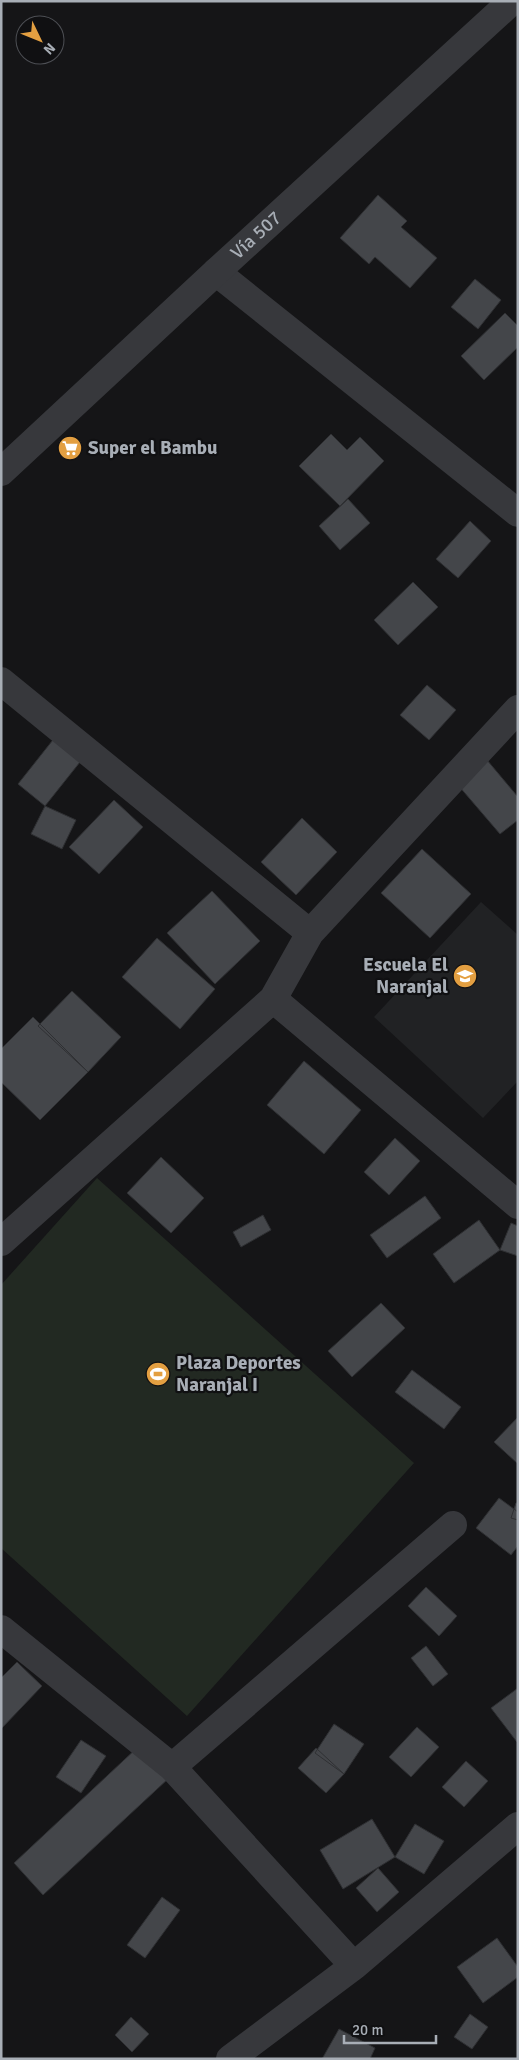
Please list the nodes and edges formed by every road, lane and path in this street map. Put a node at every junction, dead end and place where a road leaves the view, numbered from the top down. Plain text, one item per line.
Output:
1 (512, 1) edge
2 (216, 272) junction
3 (1, 472) edge
4 (518, 513) edge
5 (1, 681) edge
6 (518, 709) edge
7 (310, 933) junction
8 (273, 999) junction
9 (518, 1205) edge
10 (1, 1242) edge
11 (454, 1525) dead end
12 (1, 1629) edge
13 (172, 1767) junction
14 (518, 1826) edge
15 (354, 1966) junction
16 (230, 2059) edge

1 - 2 street, Vía 507
2 - 3 street, Vía 507
2 - 4 street
5 - 7 street
6 - 7 street
7 - 8 street
8 - 9 street
8 - 10 street
11 - 13 street
12 - 13 street
13 - 15 street
14 - 15 street
15 - 16 street

